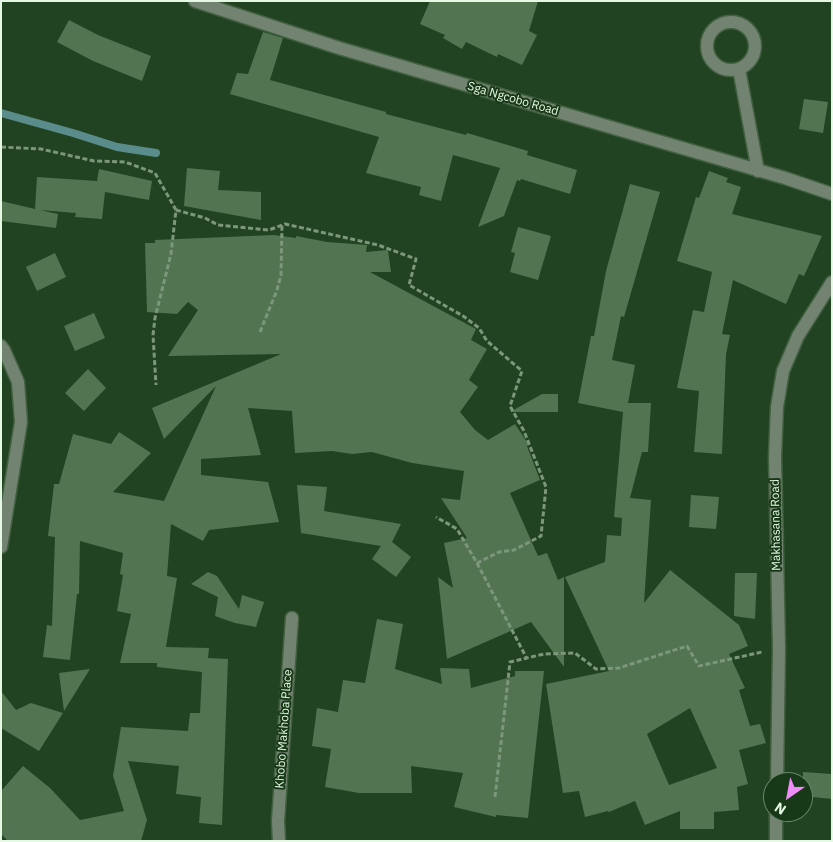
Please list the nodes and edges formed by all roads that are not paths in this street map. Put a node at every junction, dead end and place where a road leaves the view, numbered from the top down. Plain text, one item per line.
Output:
1 (194, 1) edge
2 (739, 69) dead end
3 (758, 171) junction
4 (832, 194) edge
5 (832, 282) edge
6 (1, 346) edge
7 (1, 547) edge
8 (292, 618) dead end
9 (777, 772) edge
10 (776, 822) edge
11 (279, 841) edge
12 (776, 841) edge

1 - 3 street, Sga Ngcobo Road
2 - 3 street
3 - 4 street, Sga Ngcobo Road
5 - 9 street, Makhasana Road
6 - 7 street
8 - 11 street, Khobo Makhoba Place
10 - 12 street

